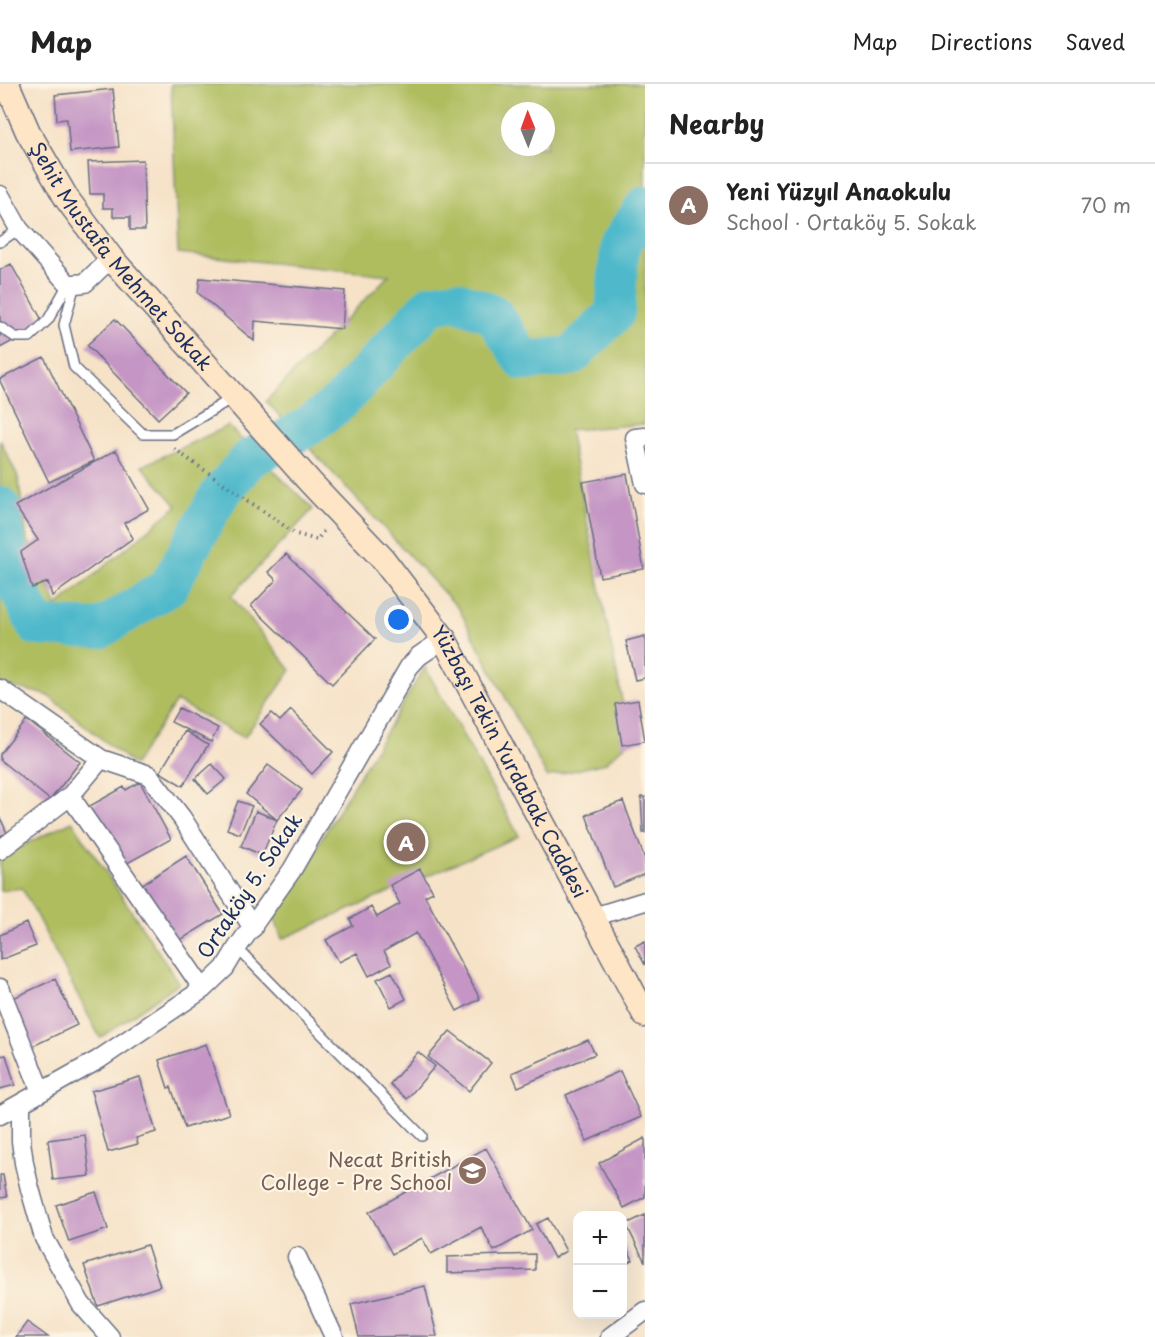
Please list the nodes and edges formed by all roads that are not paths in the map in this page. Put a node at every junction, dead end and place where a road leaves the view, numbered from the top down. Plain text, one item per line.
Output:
1 (7, 84) edge
2 (0, 195) edge
3 (19, 229) junction
4 (0, 242) edge
5 (111, 258) junction
6 (72, 284) junction
7 (0, 327) edge
8 (234, 397) junction
9 (253, 418) joint
10 (640, 438) edge
11 (645, 484) edge
12 (444, 639) junction
13 (0, 689) edge
14 (101, 759) junction
15 (70, 796) junction
16 (0, 850) edge
17 (645, 901) edge
18 (593, 916) junction
19 (253, 928) junction
20 (237, 948) junction
21 (0, 988) edge
22 (203, 989) junction
23 (645, 1015) edge
24 (41, 1092) junction
25 (21, 1104) junction
26 (0, 1115) edge
27 (422, 1137) dead end
28 (297, 1257) dead end
29 (645, 1311) edge
30 (110, 1337) edge
31 (334, 1337) edge
32 (610, 1337) edge

1 - 5 main road, Şehit Mustafa Mehmet Sokak
2 - 3 street
3 - 4 lane
3 - 6 street
5 - 6 street
5 - 8 main road, Şehit Mustafa Mehmet Sokak
6 - 7 lane
6 - 8 lane
8 - 9 main road, Şehit Mustafa Mehmet Sokak
9 - 12 main road, Yüzbaşı Tekin Yurdabak Caddesi
10 - 11 street
12 - 18 main road, Yüzbaşı Tekin Yurdabak Caddesi
12 - 19 street, Ortaköy 5. Sokak
13 - 14 street
14 - 15 street
14 - 19 street
15 - 16 street
15 - 22 street
17 - 18 street
18 - 23 main road, Yüzbaşı Tekin Yurdabak Caddesi
19 - 20 street, Ortaköy 5. Sokak
20 - 22 street, Ortaköy 5. Sokak
20 - 27 lane
21 - 24 street
22 - 24 street, Ortaköy 5. Sokak
24 - 25 street, Ortaköy 5. Sokak
25 - 26 street, Ortaköy 5. Sokak
25 - 30 street
28 - 31 street
29 - 32 street

